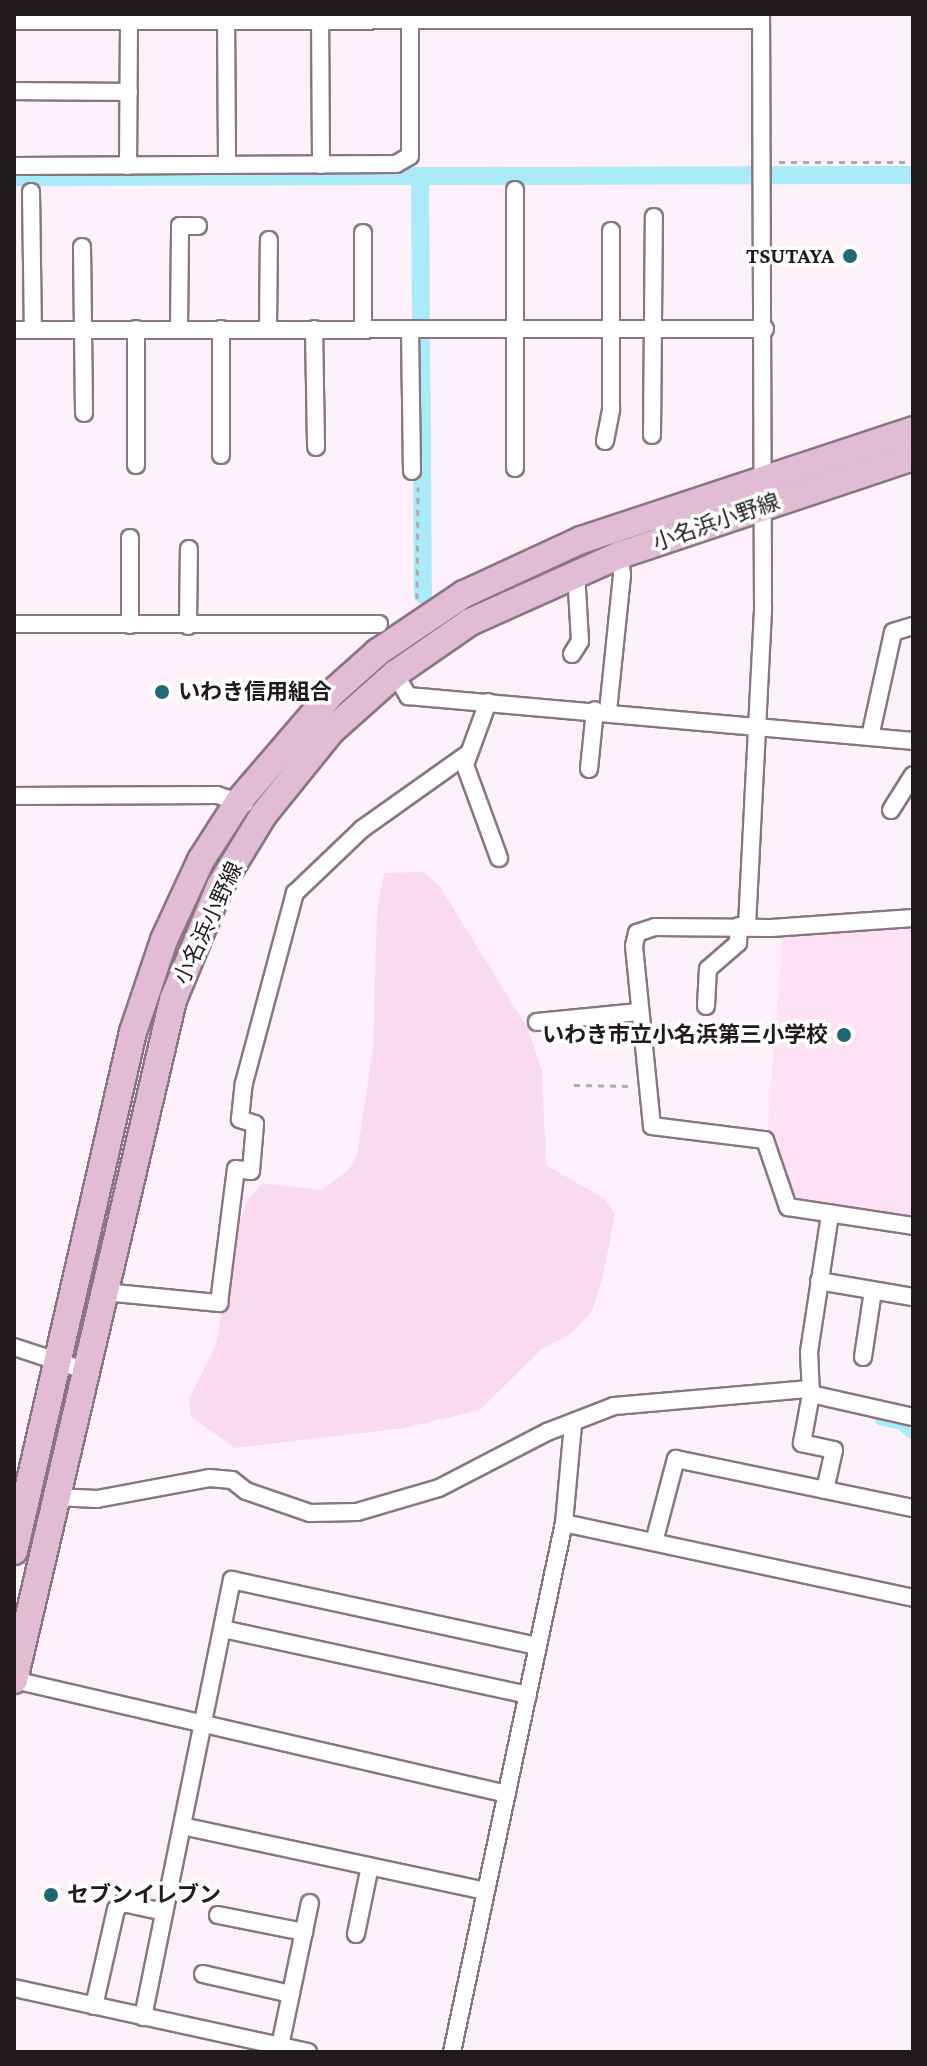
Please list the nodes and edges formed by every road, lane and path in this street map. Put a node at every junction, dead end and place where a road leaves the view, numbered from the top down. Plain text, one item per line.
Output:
1 (320, 17) edge
2 (761, 17) edge
3 (176, 18) edge
4 (226, 18) edge
5 (416, 18) edge
6 (17, 21) edge
7 (129, 21) junction
8 (14, 91) edge
9 (129, 92) junction
10 (913, 162) edge
11 (227, 165) junction
12 (321, 165) junction
13 (14, 166) edge
14 (128, 166) junction
15 (763, 172) junction
16 (515, 190) dead end
17 (31, 192) dead end
18 (654, 217) dead end
19 (198, 226) dead end
20 (611, 231) dead end
21 (363, 233) dead end
22 (269, 240) dead end
23 (82, 247) dead end
24 (83, 329) junction
25 (136, 329) junction
26 (179, 329) junction
27 (221, 329) junction
28 (268, 329) junction
29 (314, 329) junction
30 (363, 329) junction
31 (410, 329) junction
32 (515, 329) junction
33 (610, 329) junction
34 (655, 329) junction
35 (765, 329) junction
36 (14, 330) edge
37 (33, 330) junction
38 (84, 413) dead end
39 (913, 430) edge
40 (652, 435) dead end
41 (605, 441) dead end
42 (316, 447) dead end
43 (221, 455) dead end
44 (913, 457) edge
45 (136, 465) dead end
46 (515, 468) dead end
47 (412, 471) joint
48 (764, 492) junction
49 (130, 538) dead end
50 (189, 549) dead end
51 (620, 555) junction
52 (576, 571) junction
53 (417, 603) dead end
54 (14, 624) edge
55 (379, 624) dead end
56 (130, 625) junction
57 (188, 626) junction
58 (913, 626) edge
59 (572, 654) dead end
60 (395, 674) junction
61 (488, 702) junction
62 (601, 711) junction
63 (761, 727) junction
64 (870, 737) junction
65 (913, 741) edge
66 (466, 755) junction
67 (589, 769) dead end
68 (913, 775) edge
69 (14, 796) edge
70 (239, 801) junction
71 (891, 810) dead end
72 (264, 814) junction
73 (499, 858) dead end
74 (913, 918) edge
75 (743, 926) junction
76 (706, 1006) dead end
77 (639, 1012) junction
78 (537, 1022) dead end
79 (574, 1085) dead end
80 (648, 1086) junction
81 (830, 1214) junction
82 (913, 1226) edge
83 (819, 1281) junction
84 (873, 1291) junction
85 (104, 1292) junction
86 (913, 1297) edge
87 (14, 1347) edge
88 (863, 1357) dead end
89 (55, 1363) junction
90 (84, 1370) junction
91 (810, 1392) junction
92 (913, 1417) edge
93 (573, 1424) junction
94 (825, 1490) junction
95 (55, 1497) junction
96 (913, 1508) edge
97 (564, 1523) junction
98 (654, 1542) junction
99 (14, 1551) edge
100 (913, 1598) edge
101 (223, 1629) junction
102 (538, 1646) junction
103 (14, 1680) edge
104 (528, 1695) junction
105 (202, 1726) junction
106 (507, 1794) junction
107 (182, 1826) junction
108 (370, 1866) junction
109 (486, 1891) junction
110 (310, 1903) dead end
111 (164, 1912) junction
112 (218, 1915) dead end
113 (304, 1932) junction
114 (356, 1934) dead end
115 (203, 1974) dead end
116 (14, 1988) edge
117 (291, 1994) junction
118 (94, 2006) junction
119 (143, 2017) junction
120 (280, 2046) junction
121 (308, 2052) edge
122 (452, 2052) edge

1 - 4 street
1 - 5 street
1 - 12 street
2 - 5 street
2 - 15 street
3 - 4 street
3 - 7 street
4 - 11 street
5 - 12 street
6 - 7 street
7 - 9 street
8 - 9 street
9 - 14 street
10 - 15 path
11 - 12 street
11 - 14 street
13 - 14 street
15 - 35 street
16 - 32 street
17 - 37 street
18 - 34 street
19 - 26 street
20 - 33 street
21 - 30 street
22 - 28 street
23 - 24 street
24 - 25 street
24 - 37 street
24 - 38 street
25 - 26 street
25 - 45 street
26 - 27 street
27 - 28 street
27 - 43 street
28 - 29 street
29 - 30 street
29 - 42 street
30 - 31 street
31 - 32 street
31 - 47 street
32 - 33 street
32 - 46 street
33 - 34 street
33 - 41 street
34 - 35 street
34 - 40 street
35 - 48 street
36 - 37 street
39 - 48 main road, 小名浜小野線
44 - 48 main road, 小名浜小野線
47 - 53 path
48 - 51 main road, 小名浜小野線
48 - 63 street
48 - 70 main road, 小名浜小野線
49 - 56 street
50 - 57 street
51 - 52 main road, 小名浜小野線
51 - 62 street
52 - 59 street
52 - 60 main road, 小名浜小野線
54 - 56 street
55 - 57 street
56 - 57 street
58 - 64 street
60 - 61 street
60 - 72 main road, 小名浜小野線
61 - 62 street
61 - 66 street
62 - 63 street
62 - 67 street
63 - 64 street
63 - 75 street
64 - 65 street
66 - 73 street
66 - 85 street
68 - 71 street
69 - 70 street
70 - 72 street
70 - 89 main road, 小名浜小野線
72 - 85 main road, 小名浜小野線
74 - 75 street
75 - 76 street
75 - 77 street
77 - 78 street
77 - 80 street
79 - 80 path
80 - 81 street
81 - 82 street
81 - 83 street
83 - 84 street
83 - 91 street
84 - 86 street
84 - 88 street
85 - 90 main road, 小名浜小野線
87 - 89 street
89 - 90 street
89 - 99 main road, 小名浜小野線
90 - 95 main road, 小名浜小野線
91 - 92 street
91 - 93 street
91 - 94 street
93 - 95 street
93 - 97 street
94 - 96 street
94 - 98 street
95 - 103 main road, 小名浜小野線
97 - 98 street
97 - 102 street
98 - 100 street
101 - 102 street
101 - 104 street
101 - 105 street
102 - 104 street
103 - 105 street
104 - 106 street
105 - 106 street
105 - 107 street
106 - 109 street
107 - 108 street
107 - 111 street
108 - 109 street
108 - 114 street
109 - 122 street
110 - 113 street
111 - 118 street
111 - 119 street
112 - 113 street
113 - 117 street
115 - 117 street
116 - 118 street
117 - 120 street
118 - 119 street
119 - 120 street
120 - 121 street

